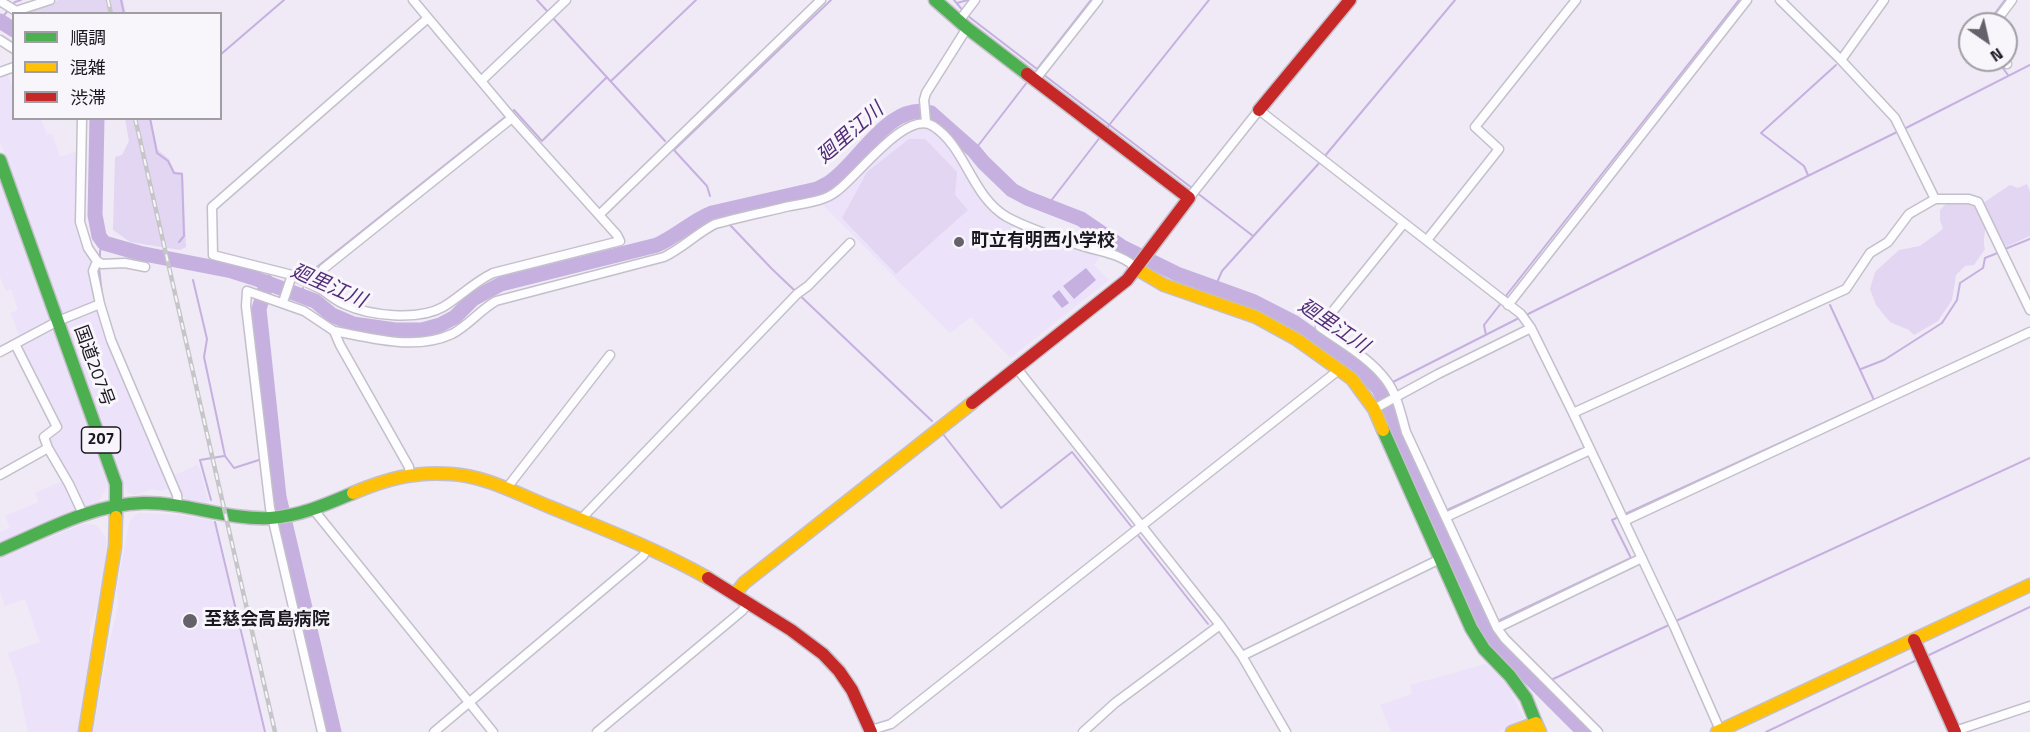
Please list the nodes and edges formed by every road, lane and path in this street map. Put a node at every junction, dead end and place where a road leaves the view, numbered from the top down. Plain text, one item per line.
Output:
1 (50, 0) edge
2 (413, 0) edge
3 (566, 0) edge
4 (821, 0) edge
5 (935, 0) edge
6 (975, 0) edge
7 (1098, 0) edge
8 (1350, 0) edge
9 (1576, 0) edge
10 (1747, 0) edge
11 (1780, 0) edge
12 (1884, 0) edge
13 (7, 5) edge
14 (428, 18) junction
15 (964, 19) junction
16 (1841, 60) junction
17 (1036, 76) junction
18 (481, 81) junction
19 (1259, 110) junction
20 (510, 115) junction
21 (82, 120) edge
22 (926, 122) junction
23 (0, 160) edge
24 (1193, 193) junction
25 (1935, 199) junction
26 (599, 215) junction
27 (1404, 223) junction
28 (1427, 240) junction
29 (850, 243) dead end
30 (100, 262) junction
31 (145, 267) dead end
32 (1138, 267) junction
33 (292, 275) junction
34 (321, 289) junction
35 (283, 302) junction
36 (1505, 302) junction
37 (100, 304) junction
38 (2030, 310) edge
39 (58, 321) junction
40 (1529, 325) junction
41 (334, 331) junction
42 (2030, 332) edge
43 (15, 344) junction
44 (0, 350) edge
45 (610, 355) dead end
46 (1015, 366) junction
47 (1340, 369) junction
48 (1394, 399) junction
49 (1376, 408) junction
50 (1573, 413) junction
51 (48, 448) junction
52 (1590, 450) junction
53 (410, 474) junction
54 (0, 475) edge
55 (506, 489) junction
56 (117, 505) junction
57 (178, 506) junction
58 (313, 509) junction
59 (1444, 513) junction
60 (84, 516) junction
61 (272, 518) junction
62 (1623, 518) junction
63 (581, 519) junction
64 (1137, 530) junction
65 (648, 548) junction
66 (0, 550) edge
67 (1641, 558) junction
68 (1440, 559) junction
69 (2030, 585) edge
70 (735, 594) junction
71 (748, 603) junction
72 (1220, 625) junction
73 (1497, 628) junction
74 (1914, 640) junction
75 (1242, 656) junction
76 (468, 702) junction
77 (2030, 706) edge
78 (1538, 728) edge
79 (871, 731) edge
80 (1719, 731) edge
81 (1955, 731) edge
82 (85, 732) edge
83 (322, 732) edge
84 (434, 732) edge
85 (493, 732) edge
86 (597, 732) edge
87 (1083, 732) edge
88 (1286, 732) edge
89 (1512, 732) edge
90 (1598, 732) edge

1 - 13 street
2 - 14 street
3 - 18 street
4 - 26 street
5 - 15 main road
6 - 15 street
7 - 17 street
8 - 19 main road
9 - 28 street
10 - 36 street
11 - 16 street
12 - 16 street
14 - 18 street
14 - 33 street
15 - 17 main road
15 - 22 street
16 - 25 street
17 - 24 main road
18 - 20 street
19 - 24 street
19 - 27 street
20 - 26 street
20 - 34 street
21 - 30 street
22 - 32 street
22 - 41 street
23 - 39 main road, 国道207号 / 207
24 - 32 main road
25 - 38 street
25 - 50 street
26 - 34 street
27 - 28 street
27 - 48 street
28 - 36 street
29 - 63 street
30 - 31 street
30 - 37 street
32 - 46 main road
32 - 47 main road
33 - 34 street
33 - 35 street
35 - 41 street
35 - 61 street
36 - 40 street
37 - 39 street
37 - 57 street
39 - 43 street
39 - 56 main road, 国道207号 / 207
40 - 48 street
40 - 50 street
41 - 53 street
42 - 62 street
43 - 44 street
43 - 51 street
45 - 55 street
46 - 64 street
46 - 70 main road
47 - 49 main road
47 - 64 street
48 - 49 street
48 - 59 street
49 - 68 main road
50 - 52 street
51 - 54 street
51 - 60 street
52 - 59 street
52 - 62 street
53 - 55 main road
53 - 58 main road
55 - 63 main road
56 - 57 main road
56 - 60 main road
56 - 82 main road, 国道207号 / 207
57 - 61 main road
58 - 61 main road
58 - 76 street
59 - 73 street
60 - 66 main road
61 - 83 street
62 - 67 street
63 - 65 main road
64 - 72 street
64 - 79 street
65 - 70 main road
65 - 76 street
67 - 73 street
67 - 80 street
68 - 75 street
68 - 78 main road
69 - 74 main road
70 - 71 main road
71 - 79 main road
71 - 86 street
72 - 75 street
72 - 87 street
73 - 90 street
74 - 80 main road
74 - 81 main road
75 - 88 street
76 - 84 street
76 - 85 street
77 - 81 street
78 - 89 main road

